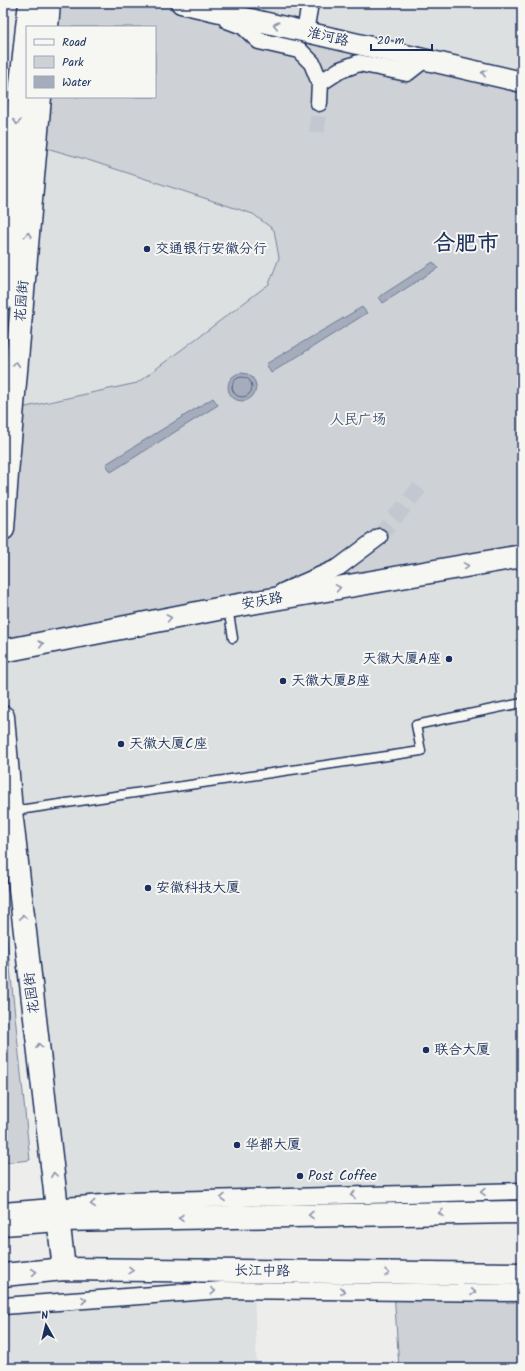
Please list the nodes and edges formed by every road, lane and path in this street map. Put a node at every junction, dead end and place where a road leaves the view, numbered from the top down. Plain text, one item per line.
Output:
1 (30, 3) edge
2 (49, 3) edge
3 (181, 3) edge
4 (310, 3) edge
5 (27, 26) edge
6 (47, 26) edge
7 (305, 32) junction
8 (26, 35) edge
9 (425, 59) junction
10 (522, 82) edge
11 (320, 83) junction
12 (40, 98) edge
13 (319, 103) tunnel mouth
14 (3, 299) edge
15 (3, 529) edge
16 (379, 537) tunnel mouth
17 (522, 556) edge
18 (260, 601) junction
19 (228, 607) junction
20 (233, 638) dead end
21 (3, 651) edge
22 (522, 703) edge
23 (3, 717) edge
24 (11, 811) junction
25 (522, 1191) edge
26 (3, 1211) edge
27 (522, 1212) edge
28 (58, 1214) junction
29 (3, 1224) edge
30 (64, 1269) junction
31 (522, 1274) edge
32 (3, 1275) edge
33 (522, 1293) edge
34 (3, 1306) edge

1 - 5 main road, 花园街
2 - 6 main road
7 -> 3 street, 淮河路
3 - 11 street
4 - 7 street
7 - 9 street, 淮河路
8 -> 14 main road, 花园街
10 -> 9 street, 淮河路
9 - 11 street
11 - 13 street
15 -> 12 main road, 花园街
16 - 18 street
18 -> 17 main road, 安庆路
18 - 19 main road, 安庆路
19 - 20 lane
21 -> 19 main road, 安庆路
22 - 24 lane
23 - 24 main road, 花园街
28 -> 24 main road, 花园街
25 -> 28 street
26 - 28 street
27 -> 28 main road
28 - 29 main road
28 - 30 main road, 花园街
30 -> 31 main road, 长江中路
32 -> 30 main road, 长江中路
34 -> 33 street

